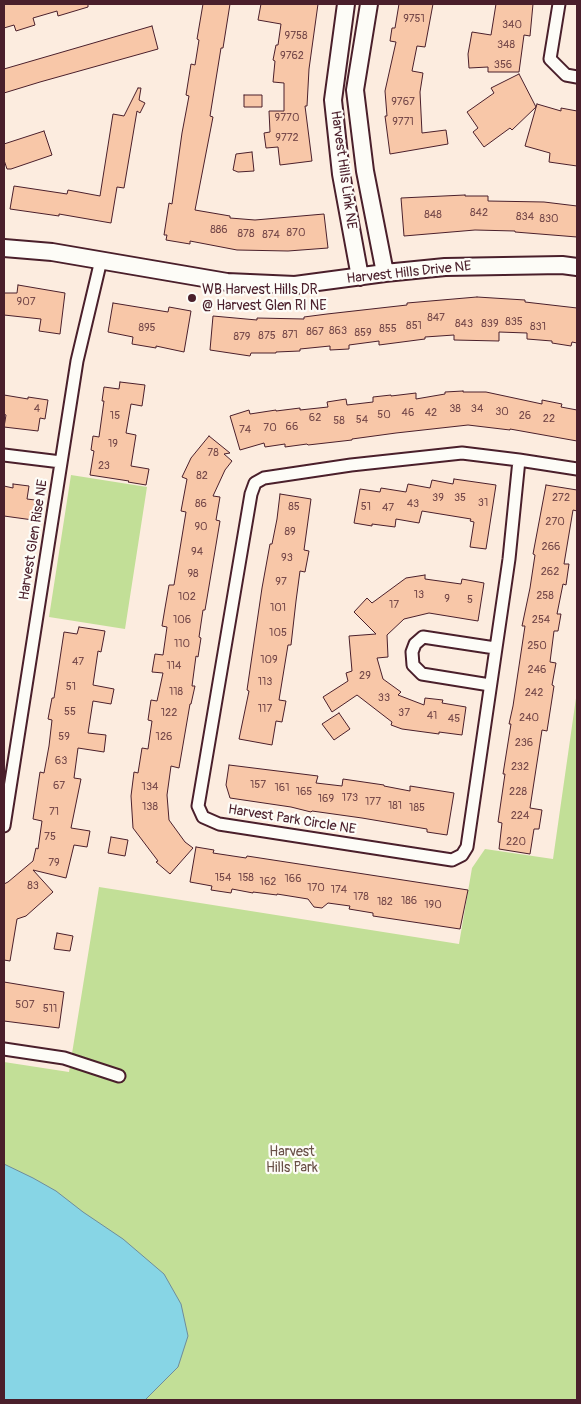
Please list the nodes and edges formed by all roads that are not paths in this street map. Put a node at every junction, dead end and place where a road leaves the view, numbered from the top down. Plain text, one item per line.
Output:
1 (346, 4) edge
2 (369, 4) edge
3 (559, 4) edge
4 (577, 77) edge
5 (4, 248) edge
6 (101, 260) junction
7 (577, 267) edge
8 (385, 273) junction
9 (360, 277) junction
10 (4, 455) edge
11 (518, 460) junction
12 (61, 462) junction
13 (577, 469) edge
14 (495, 648) junction
15 (490, 685) junction
16 (4, 826) edge
17 (4, 1049) edge
18 (119, 1076) dead end

1 - 9 street, Harvest Hills Link NE
2 - 8 street, Harvest Hills Link NE
3 - 4 street
5 - 6 street, Harvest Hills Drive NE
6 - 9 street, Harvest Hills Drive NE
6 - 12 street, Harvest Glen Rise NE
7 - 8 street, Harvest Hills Drive NE
8 - 9 street, Harvest Hills Drive NE
10 - 12 street
11 - 13 street, Harvest Park Circle NE
11 - 14 street, Harvest Park Circle NE
11 - 15 street, Harvest Park Circle NE
12 - 16 street, Harvest Glen Rise NE
14 - 15 street, Harvest Park Circle NE
14 - 15 street
17 - 18 street

